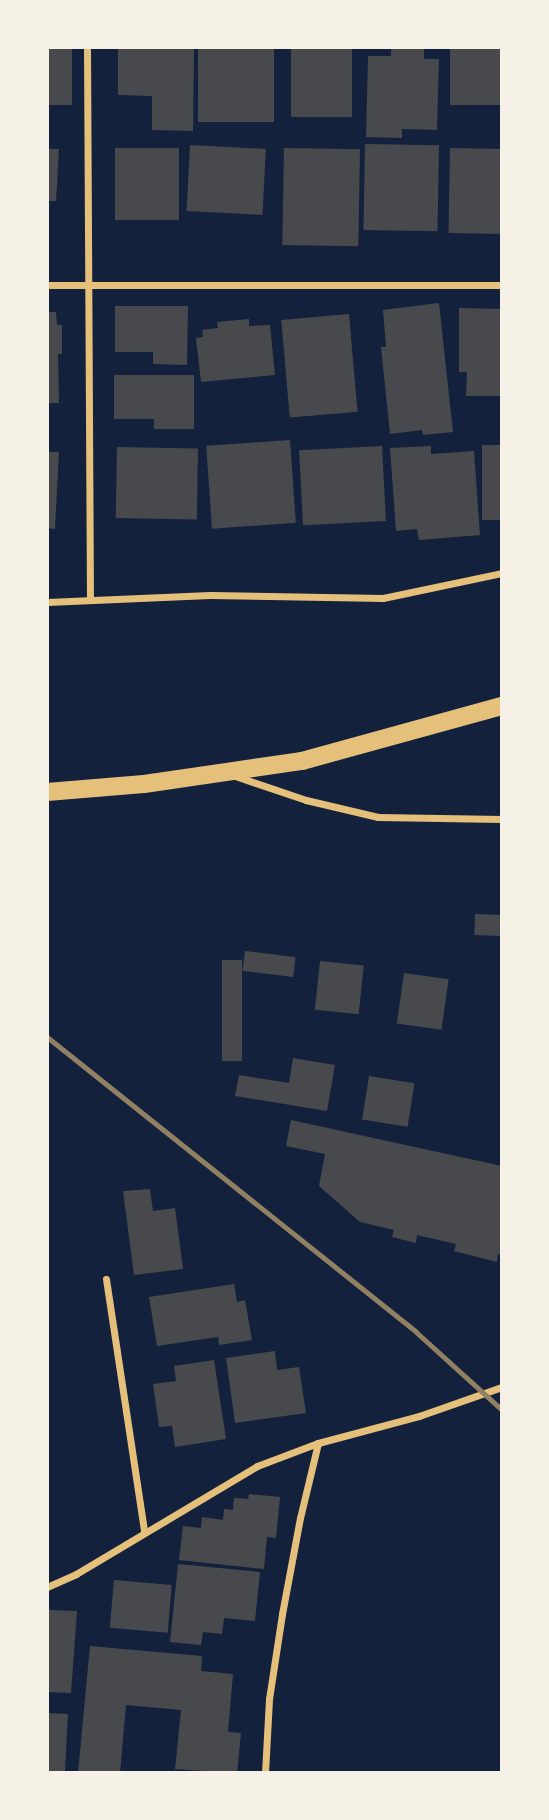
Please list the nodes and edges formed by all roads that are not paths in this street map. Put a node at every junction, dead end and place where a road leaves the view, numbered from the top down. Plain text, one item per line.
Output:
1 (87, 47) edge
2 (47, 285) edge
3 (88, 285) junction
4 (502, 285) edge
5 (502, 573) edge
6 (90, 599) junction
7 (47, 602) edge
8 (502, 706) edge
9 (227, 774) junction
10 (47, 792) edge
11 (502, 819) edge
12 (106, 1279) dead end
13 (502, 1387) edge
14 (318, 1443) junction
15 (144, 1531) junction
16 (47, 1587) edge
17 (265, 1773) edge

1 - 3 street
2 - 3 street
3 - 4 street
3 - 6 street
5 - 6 street
6 - 7 street
8 - 9 main road
9 - 10 main road
9 - 11 street
12 - 15 street
13 - 14 street
14 - 15 street
14 - 17 street
15 - 16 street

